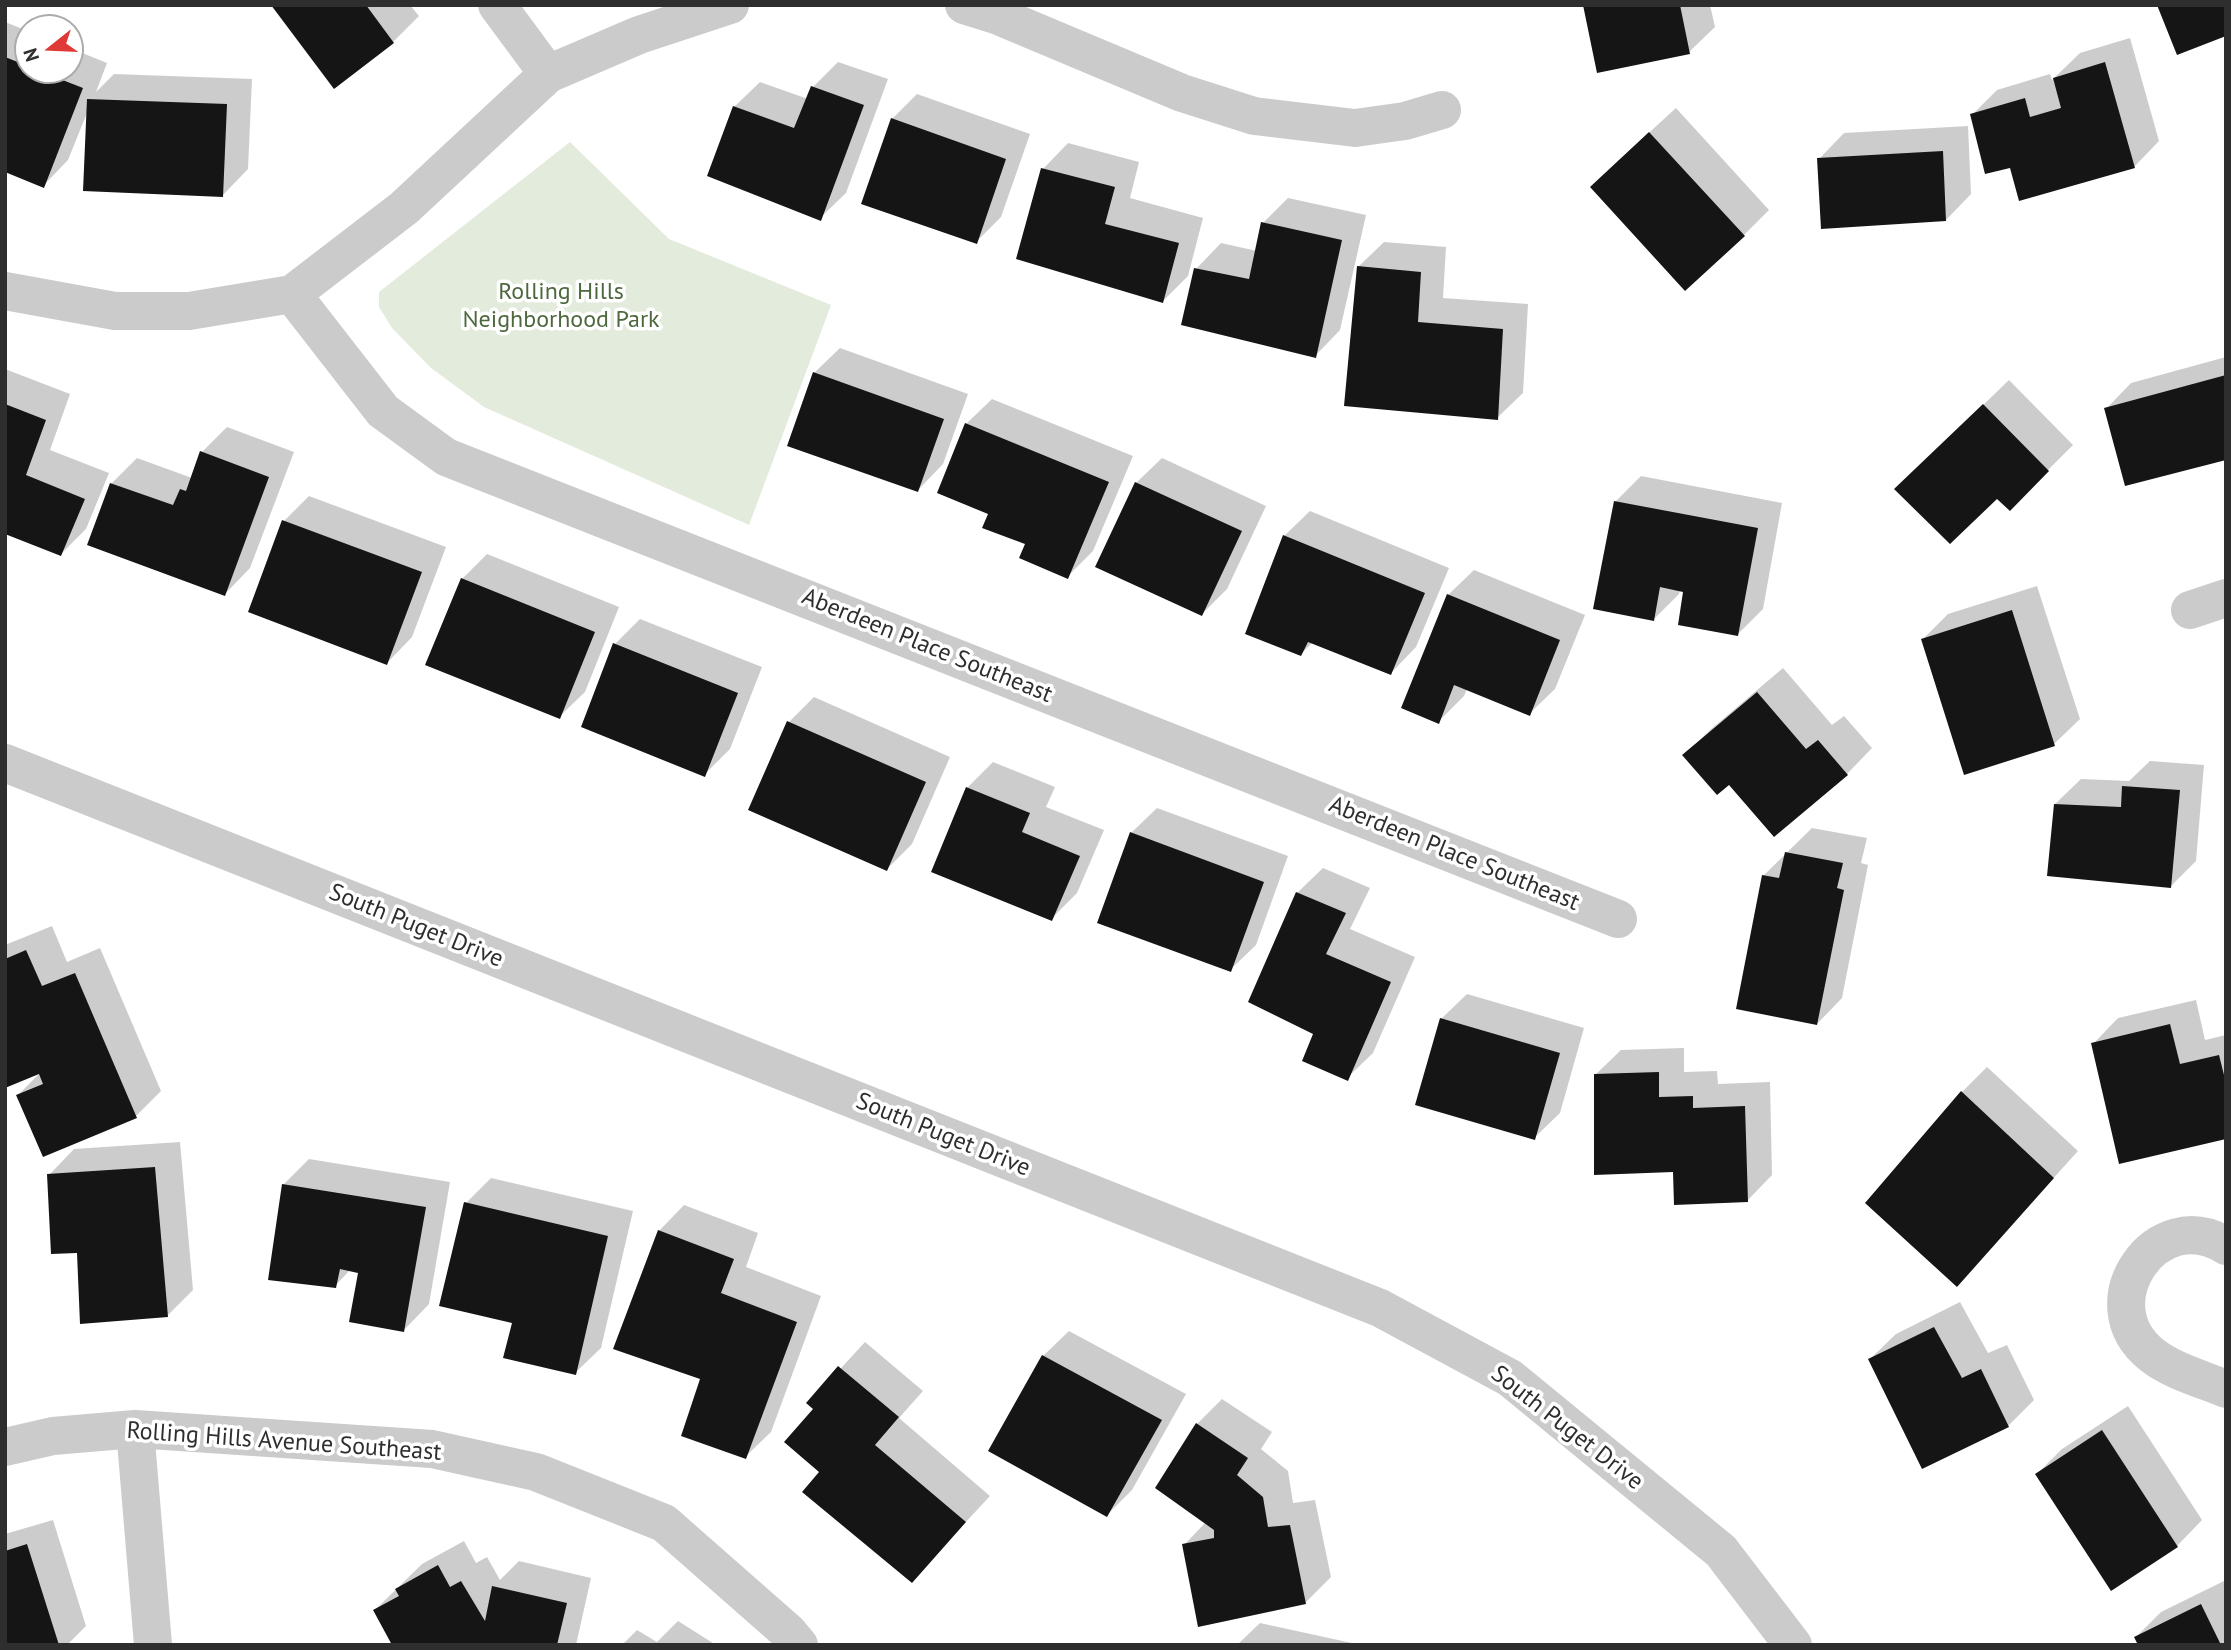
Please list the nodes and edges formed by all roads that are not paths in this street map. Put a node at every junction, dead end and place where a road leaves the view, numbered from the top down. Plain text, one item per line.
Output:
1 (497, 5) edge
2 (730, 5) edge
3 (964, 5) edge
4 (548, 74) junction
5 (1443, 110) dead end
6 (5, 291) edge
7 (292, 294) junction
8 (2226, 598) edge
9 (2190, 610) dead end
10 (5, 763) edge
11 (1618, 919) dead end
12 (2226, 1246) edge
13 (2226, 1389) edge
14 (135, 1429) junction
15 (5, 1447) edge
16 (153, 1645) edge
17 (799, 1645) edge
18 (1793, 1645) edge

1 - 4 street
2 - 4 street
3 - 5 street
4 - 7 street
6 - 7 street
7 - 11 street, Aberdeen Place Southeast
8 - 9 street
10 - 18 street, South Puget Drive
12 - 13 street
14 - 15 street, Rolling Hills Avenue Southeast
14 - 16 street
14 - 17 street, Rolling Hills Avenue Southeast

